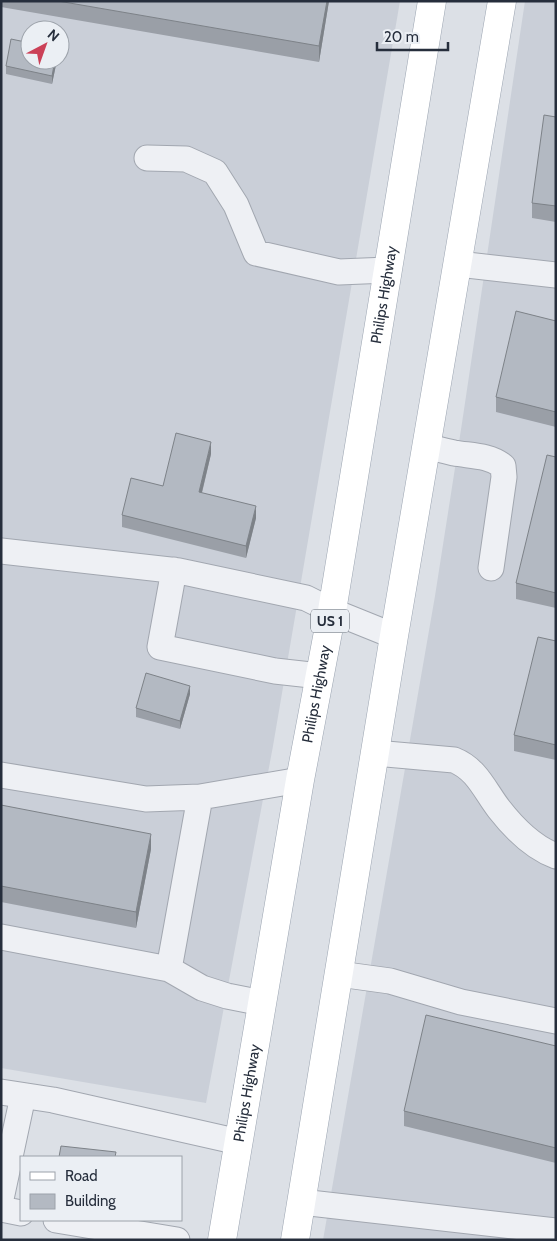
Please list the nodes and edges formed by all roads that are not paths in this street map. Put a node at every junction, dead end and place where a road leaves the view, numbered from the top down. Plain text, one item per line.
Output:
1 (432, 1) edge
2 (502, 1) edge
3 (147, 158) dead end
4 (458, 264) junction
5 (388, 270) junction
6 (556, 275) edge
7 (427, 446) junction
8 (1, 550) edge
9 (491, 568) dead end
10 (174, 570) junction
11 (332, 611) junction
12 (394, 636) junction
13 (320, 676) junction
14 (375, 753) junction
15 (1, 775) edge
16 (300, 780) junction
17 (200, 797) junction
18 (556, 856) edge
19 (1, 937) edge
20 (170, 969) junction
21 (339, 974) junction
22 (262, 1003) junction
23 (556, 1021) edge
24 (12, 1094) edge
25 (239, 1142) junction
26 (1, 1199) edge
27 (301, 1202) junction
28 (1, 1209) edge
29 (20, 1213) edge
30 (62, 1221) edge
31 (556, 1231) edge
32 (177, 1240) edge
33 (222, 1240) edge
34 (295, 1240) edge

1 - 5 main road, Philips Highway / US 1
2 - 4 main road
3 - 5 street
4 - 6 street
4 - 7 main road
5 - 11 main road, Philips Highway / US 1
7 - 9 street
7 - 12 main road
8 - 10 street
10 - 11 street
10 - 13 street
11 - 12 street
11 - 13 main road, Philips Highway / US 1
12 - 14 main road
13 - 16 main road, Philips Highway / US 1
14 - 18 street
14 - 21 main road
15 - 17 street
16 - 17 street
16 - 22 main road, Philips Highway / US 1
17 - 20 street
19 - 20 street
20 - 22 street
21 - 23 street
21 - 27 main road
22 - 25 main road, Philips Highway / US 1
24 - 25 street
24 - 26 street
25 - 33 main road, Philips Highway / US 1
27 - 31 street
27 - 34 main road
28 - 29 street
30 - 32 street

